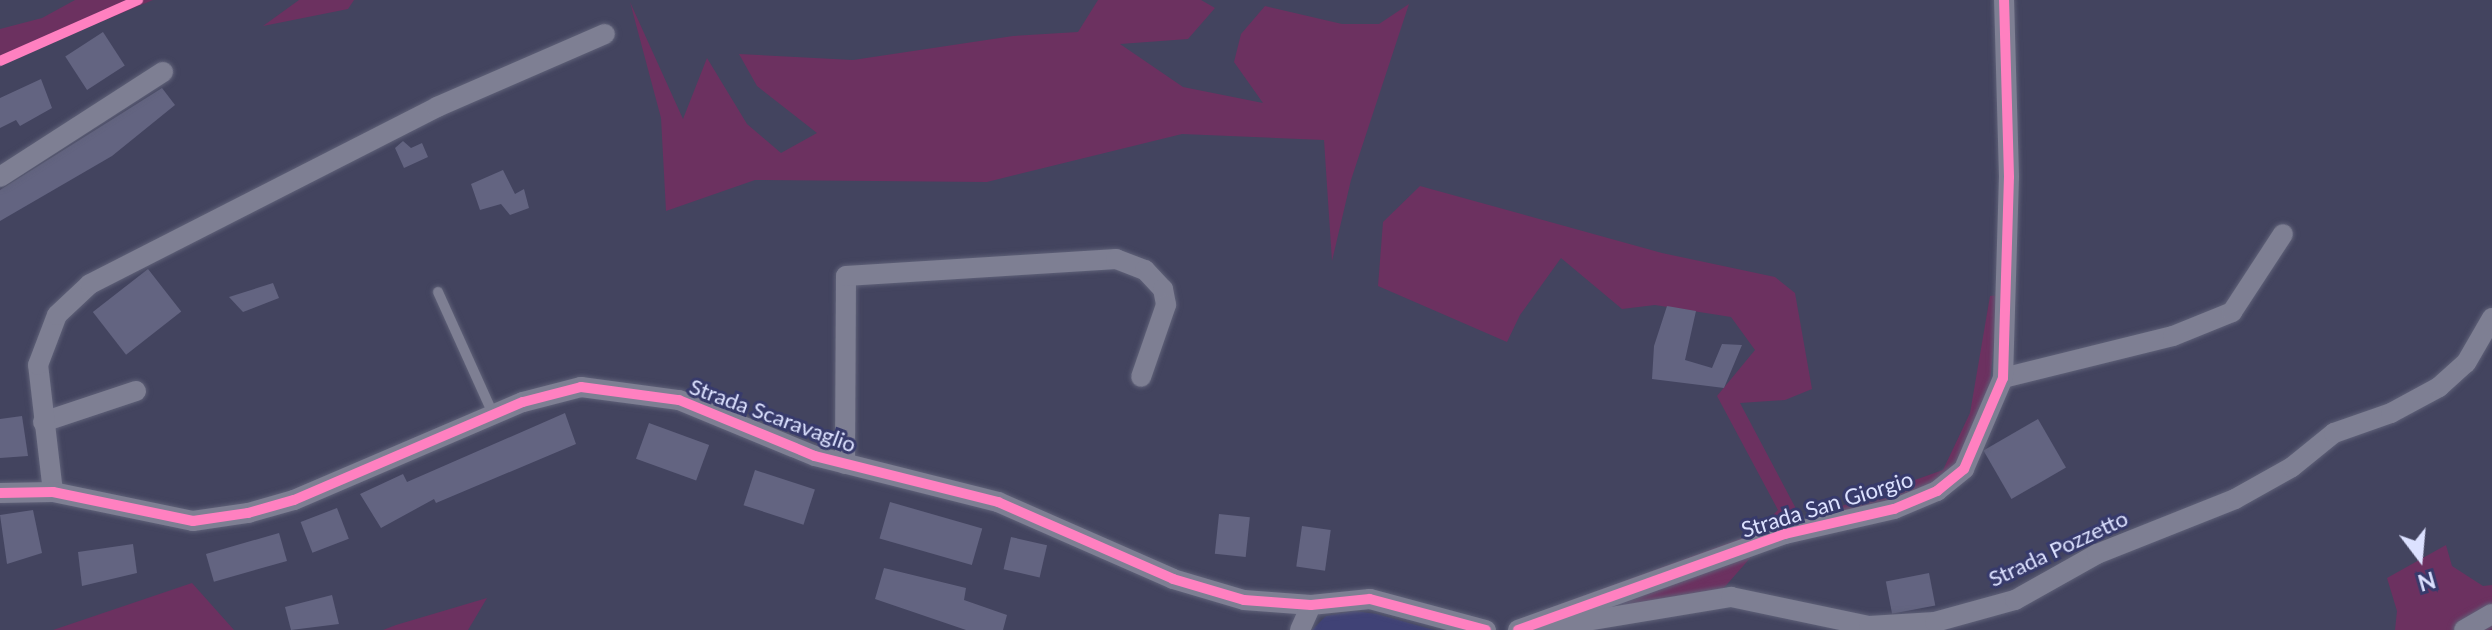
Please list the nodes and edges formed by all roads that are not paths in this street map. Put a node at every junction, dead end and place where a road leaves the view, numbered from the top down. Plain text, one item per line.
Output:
1 (2004, 0) edge
2 (605, 34) dead end
3 (163, 72) dead end
4 (0, 177) edge
5 (2283, 234) dead end
6 (438, 292) dead end
7 (2492, 318) edge
8 (1141, 377) dead end
9 (2003, 378) junction
10 (136, 391) dead end
11 (493, 414) junction
12 (43, 422) junction
13 (845, 464) junction
14 (53, 492) junction
15 (0, 493) edge
16 (1311, 605) junction
17 (2492, 614) edge
18 (1300, 630) edge
19 (1486, 630) edge
20 (1518, 630) edge
21 (1533, 630) edge
22 (2464, 630) edge

1 - 9 street, Strada San Giorgio
2 - 12 street
3 - 4 street
5 - 9 street
6 - 11 lane
7 - 21 street, Strada Pozzetto
8 - 13 street, Strada Scaravaglio
9 - 20 street, Strada San Giorgio
10 - 12 street
11 - 13 street, Strada Scaravaglio
11 - 14 street, Strada Scaravaglio
12 - 14 street
13 - 16 street, Strada Scaravaglio
14 - 15 street, Strada Scaravaglio
16 - 18 street
16 - 19 street, Strada Scaravaglio
17 - 22 street

